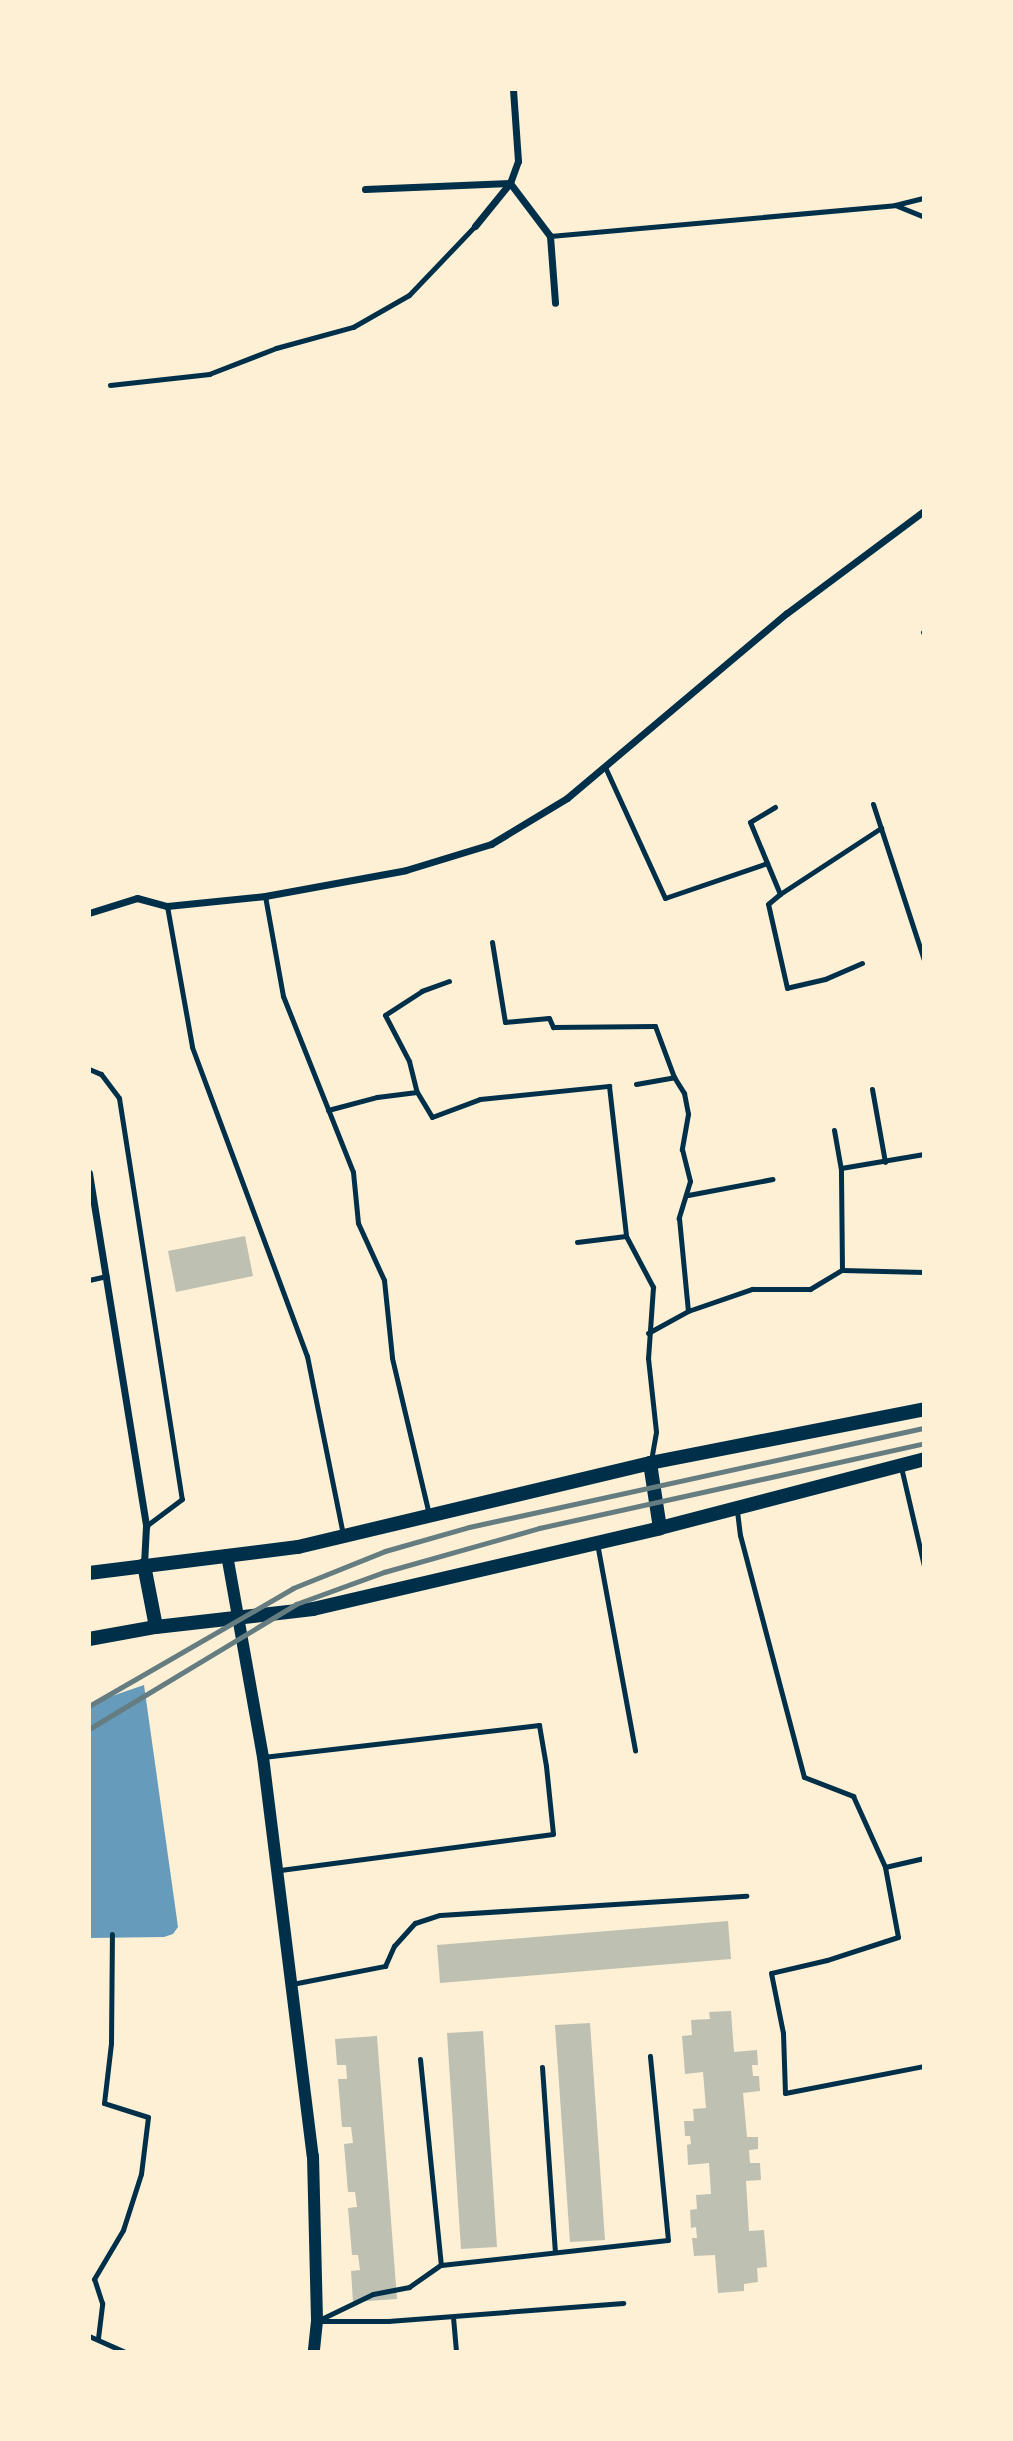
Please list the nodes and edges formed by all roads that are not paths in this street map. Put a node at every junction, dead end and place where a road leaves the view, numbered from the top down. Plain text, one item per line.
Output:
1 (513, 89) edge
2 (510, 183) junction
3 (366, 189) dead end
4 (924, 198) edge
5 (895, 205) junction
6 (924, 217) edge
7 (475, 226) joint
8 (550, 236) junction
9 (555, 303) dead end
10 (110, 385) dead end
11 (924, 511) edge
12 (605, 767) junction
13 (873, 804) dead end
14 (775, 807) dead end
15 (881, 828) junction
16 (767, 863) junction
17 (779, 894) junction
18 (265, 897) junction
19 (167, 906) junction
20 (89, 914) edge
21 (492, 942) dead end
22 (924, 960) edge
23 (862, 963) dead end
24 (449, 981) dead end
25 (89, 1069) edge
26 (674, 1077) junction
27 (636, 1084) dead end
28 (872, 1088) dead end
29 (417, 1092) junction
30 (328, 1110) junction
31 (834, 1130) dead end
32 (924, 1154) edge
33 (885, 1162) junction
34 (841, 1168) junction
35 (89, 1173) edge
36 (772, 1179) dead end
37 (688, 1195) junction
38 (626, 1236) junction
39 (577, 1242) dead end
40 (842, 1270) junction
41 (924, 1272) edge
42 (107, 1276) junction
43 (89, 1280) edge
44 (688, 1311) junction
45 (648, 1334) junction
46 (924, 1409) edge
47 (924, 1460) edge
48 (650, 1463) junction
49 (900, 1464) junction
50 (736, 1508) junction
51 (429, 1516) junction
52 (146, 1526) junction
53 (660, 1528) junction
54 (343, 1536) junction
55 (597, 1543) junction
56 (228, 1555) junction
57 (144, 1565) junction
58 (924, 1566) edge
59 (89, 1573) edge
60 (237, 1617) junction
61 (156, 1627) junction
62 (89, 1639) edge
63 (635, 1751) dead end
64 (263, 1756) junction
65 (924, 1858) edge
66 (885, 1867) junction
67 (275, 1871) junction
68 (746, 1896) dead end
69 (112, 1934) dead end
70 (292, 1984) junction
71 (650, 2056) dead end
72 (420, 2059) dead end
73 (924, 2066) edge
74 (542, 2067) dead end
75 (555, 2252) junction
76 (441, 2265) junction
77 (623, 2303) dead end
78 (453, 2317) junction
79 (317, 2321) junction
80 (89, 2336) edge
81 (98, 2338) junction
82 (125, 2352) edge
83 (314, 2352) edge
84 (456, 2352) edge

1 - 2 street
2 - 3 street
2 - 7 street
2 - 8 street
4 - 5 lane
5 - 6 lane
5 - 8 lane
7 - 10 lane
8 - 9 street
11 - 12 street
12 - 16 lane
12 - 18 street
13 - 15 lane
14 - 16 lane
15 - 17 lane
15 - 22 lane
16 - 17 lane
17 - 23 lane
18 - 19 street
18 - 30 lane
19 - 20 street
19 - 54 lane
21 - 26 lane
24 - 29 lane
25 - 52 lane
26 - 27 lane
26 - 37 lane
28 - 33 lane
29 - 30 lane
29 - 38 lane
30 - 51 lane
31 - 34 lane
32 - 33 lane
33 - 34 lane
34 - 40 lane
35 - 42 street
36 - 37 lane
37 - 44 lane
38 - 39 lane
38 - 45 lane
40 - 41 lane
40 - 44 lane
42 - 43 lane
42 - 52 street
44 - 45 lane
45 - 48 lane
46 - 48 main road
47 - 49 main road
48 - 51 main road
48 - 53 main road
49 - 50 main road
49 - 58 lane
50 - 53 main road
50 - 66 lane
51 - 54 main road
52 - 57 street
53 - 55 main road
54 - 56 main road
55 - 60 main road
55 - 63 lane
56 - 57 main road
56 - 60 street
57 - 59 main road
57 - 61 main road
60 - 61 main road
60 - 64 street
61 - 62 main road
64 - 67 street
64 - 67 lane
65 - 66 lane
66 - 73 lane
67 - 70 street
68 - 70 lane
69 - 81 lane
70 - 79 street
71 - 75 lane
72 - 76 lane
74 - 75 lane
75 - 76 lane
76 - 79 lane
77 - 78 lane
78 - 79 lane
78 - 84 lane
79 - 83 street
80 - 81 lane
81 - 82 lane

